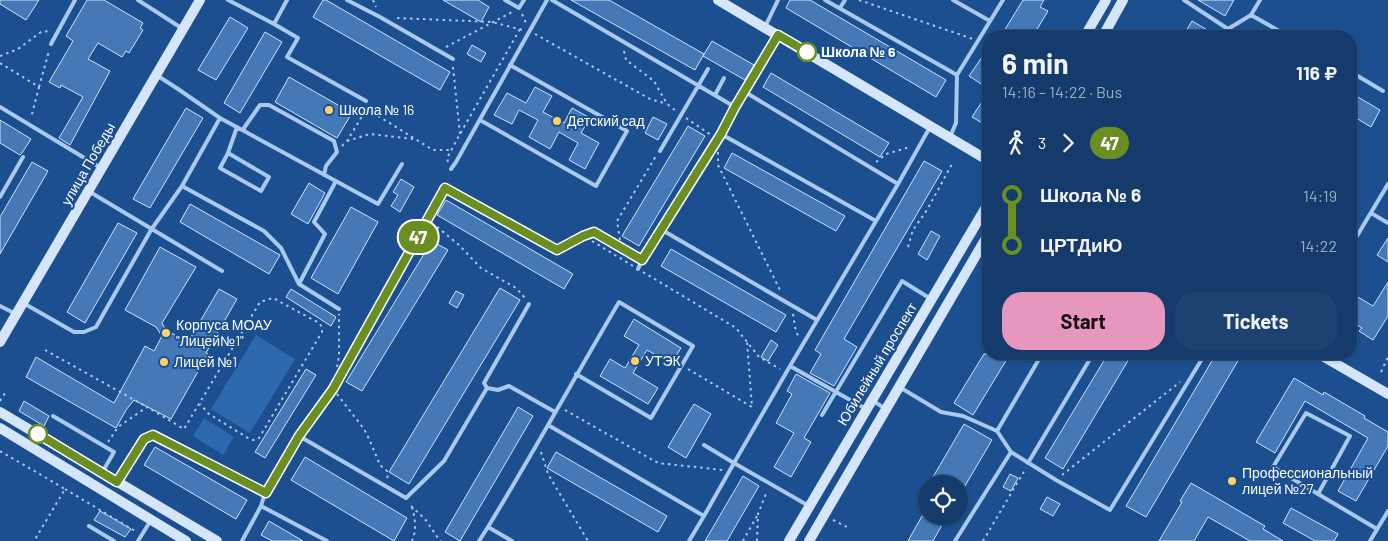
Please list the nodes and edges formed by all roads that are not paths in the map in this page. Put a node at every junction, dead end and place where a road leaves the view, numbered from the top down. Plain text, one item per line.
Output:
1 (75, 0) edge
2 (138, 0) edge
3 (200, 0) edge
4 (228, 0) edge
5 (287, 0) edge
6 (347, 0) edge
7 (505, 0) edge
8 (524, 0) edge
9 (547, 0) edge
10 (552, 0) edge
11 (718, 0) edge
12 (778, 0) edge
13 (825, 0) edge
14 (845, 0) edge
15 (953, 0) edge
16 (1003, 0) edge
17 (1106, 0) edge
18 (1123, 0) edge
19 (1184, 0) edge
20 (1260, 0) edge
21 (840, 8) junction
22 (1251, 15) junction
23 (990, 21) junction
24 (274, 24) junction
25 (764, 27) junction
26 (183, 29) junction
27 (1228, 29) joint
28 (985, 30) edge
29 (1088, 30) edge
30 (1106, 30) edge
31 (1277, 30) edge
32 (982, 34) edge
33 (778, 35) junction
34 (51, 44) road end
35 (453, 59) road end
36 (510, 65) junction
37 (708, 69) dead end
38 (156, 75) junction
39 (956, 75) junction
40 (1357, 76) edge
41 (724, 78) dead end
42 (698, 85) junction
43 (1383, 91) dead end
44 (745, 92) junction
45 (714, 95) junction
46 (366, 101) road end
47 (0, 107) edge
48 (735, 107) junction
49 (220, 118) junction
50 (480, 120) junction
51 (931, 126) junction
52 (237, 127) junction
53 (244, 131) junction
54 (721, 134) junction
55 (950, 137) junction
56 (660, 151) road end
57 (228, 153) junction
58 (982, 157) edge
59 (23, 158) dead end
60 (402, 164) dead end
61 (102, 168) junction
62 (451, 169) road end
63 (324, 175) junction
64 (336, 181) junction
65 (898, 184) junction
66 (1388, 184) edge
67 (182, 186) junction
68 (88, 191) junction
69 (0, 197) edge
70 (1371, 213) junction
71 (982, 214) edge
72 (876, 221) junction
73 (1388, 224) edge
74 (152, 230) junction
75 (662, 230) junction
76 (1357, 236) edge
77 (982, 245) edge
78 (642, 260) junction
79 (638, 269) road end
80 (222, 271) dead end
81 (298, 284) junction
82 (931, 299) junction
83 (23, 302) junction
84 (529, 304) road end
85 (0, 306) edge
86 (339, 310) road end
87 (16, 314) junction
88 (817, 320) junction
89 (0, 342) edge
90 (1038, 360) edge
91 (1089, 360) edge
92 (1201, 360) edge
93 (1329, 360) edge
94 (790, 366) junction
95 (576, 374) junction
96 (899, 387) junction
97 (487, 388) junction
98 (836, 391) junction
99 (1388, 394) edge
100 (869, 405) junction
101 (886, 409) junction
102 (0, 412) edge
103 (555, 412) junction
104 (822, 415) dead end
105 (53, 416) dead end
106 (548, 425) junction
107 (0, 428) edge
108 (997, 431) junction
109 (299, 436) junction
110 (704, 445) dead end
111 (1011, 452) junction
112 (734, 463) junction
113 (1028, 463) junction
114 (99, 471) junction
115 (117, 482) junction
116 (89, 483) junction
117 (266, 493) junction
118 (1318, 494) junction
119 (261, 506) junction
120 (809, 506) junction
121 (1388, 511) edge
122 (704, 516) junction
123 (151, 520) junction
124 (89, 526) dead end
125 (488, 527) junction
126 (1377, 529) junction
127 (114, 541) edge
128 (138, 541) edge
129 (186, 541) edge
130 (217, 541) edge
131 (242, 541) edge
132 (327, 541) edge
133 (479, 541) edge
134 (512, 541) edge
135 (689, 541) edge
136 (789, 541) edge
137 (809, 541) edge
138 (955, 541) edge
139 (1370, 541) edge

1 - 34 lane
2 - 26 lane
3 - 26 main road, улица Победы
4 - 24 lane
5 - 24 lane
6 - 35 lane
7 - 8 lane
9 - 36 lane
10 - 42 lane
11 - 25 main road
12 - 25 lane
13 - 21 lane
14 - 21 lane
15 - 23 lane
16 - 23 lane
17 - 29 main road
18 - 30 main road
19 - 27 lane
20 - 22 lane
21 - 39 lane
22 - 27 lane
22 - 31 lane
23 - 28 lane
24 - 46 lane
25 - 33 main road
26 - 38 main road, улица Победы
32 - 39 lane
33 - 44 lane
33 - 51 main road
36 - 50 lane
36 - 50 lane
37 - 42 lane
38 - 49 lane
38 - 61 main road, улица Победы
39 - 55 lane
40 - 43 lane
41 - 45 lane
42 - 45 lane
42 - 56 lane
44 - 48 lane
44 - 65 lane
45 - 48 lane
47 - 61 lane
48 - 54 lane
49 - 52 lane
49 - 67 lane
50 - 62 lane
51 - 55 main road
51 - 65 lane
52 - 53 lane
52 - 57 lane
53 - 63 lane
53 - 63 lane
54 - 72 lane
54 - 75 lane
55 - 58 main road
57 - 57 lane
59 - 69 lane
60 - 64 lane
61 - 68 main road, улица Победы
63 - 64 lane
64 - 81 lane
65 - 72 lane
66 - 70 lane
67 - 74 lane
67 - 81 lane
68 - 74 lane
68 - 83 main road, улица Победы
70 - 73 lane
70 - 76 lane
71 - 82 main road, Юбилейный проспект
72 - 88 lane
74 - 80 lane
74 - 83 lane
75 - 78 lane
75 - 88 lane
77 - 96 main road
78 - 79 lane
78 - 109 lane
81 - 86 lane
82 - 98 lane
82 - 100 main road, Юбилейный проспект
83 - 87 main road, улица Победы
84 - 97 lane
85 - 87 lane
87 - 89 main road, улица Победы
88 - 94 lane
90 - 108 lane
91 - 113 lane
92 - 113 lane
93 - 99 main road
94 - 98 lane
94 - 112 lane
95 - 95 lane
95 - 103 lane
96 - 101 main road
96 - 108 lane
97 - 103 lane
97 - 109 lane
98 - 100 lane
98 - 104 lane
100 - 101 lane
100 - 120 main road, Юбилейный проспект
101 - 137 main road
102 - 114 main road
103 - 106 lane
105 - 114 lane
106 - 122 lane
106 - 125 lane
107 - 116 main road
108 - 111 lane
109 - 117 lane
110 - 112 lane
111 - 113 lane
111 - 138 lane
112 - 120 lane
112 - 122 lane
114 - 115 main road
114 - 116 main road
115 - 117 lane
115 - 130 main road
116 - 123 main road
117 - 119 lane
118 - 118 lane
118 - 126 lane
119 - 131 lane
119 - 132 lane
120 - 136 main road, Юбилейный проспект
121 - 126 lane
122 - 135 lane
123 - 128 lane
123 - 129 main road
124 - 127 lane
125 - 133 lane
125 - 134 lane
126 - 139 lane

